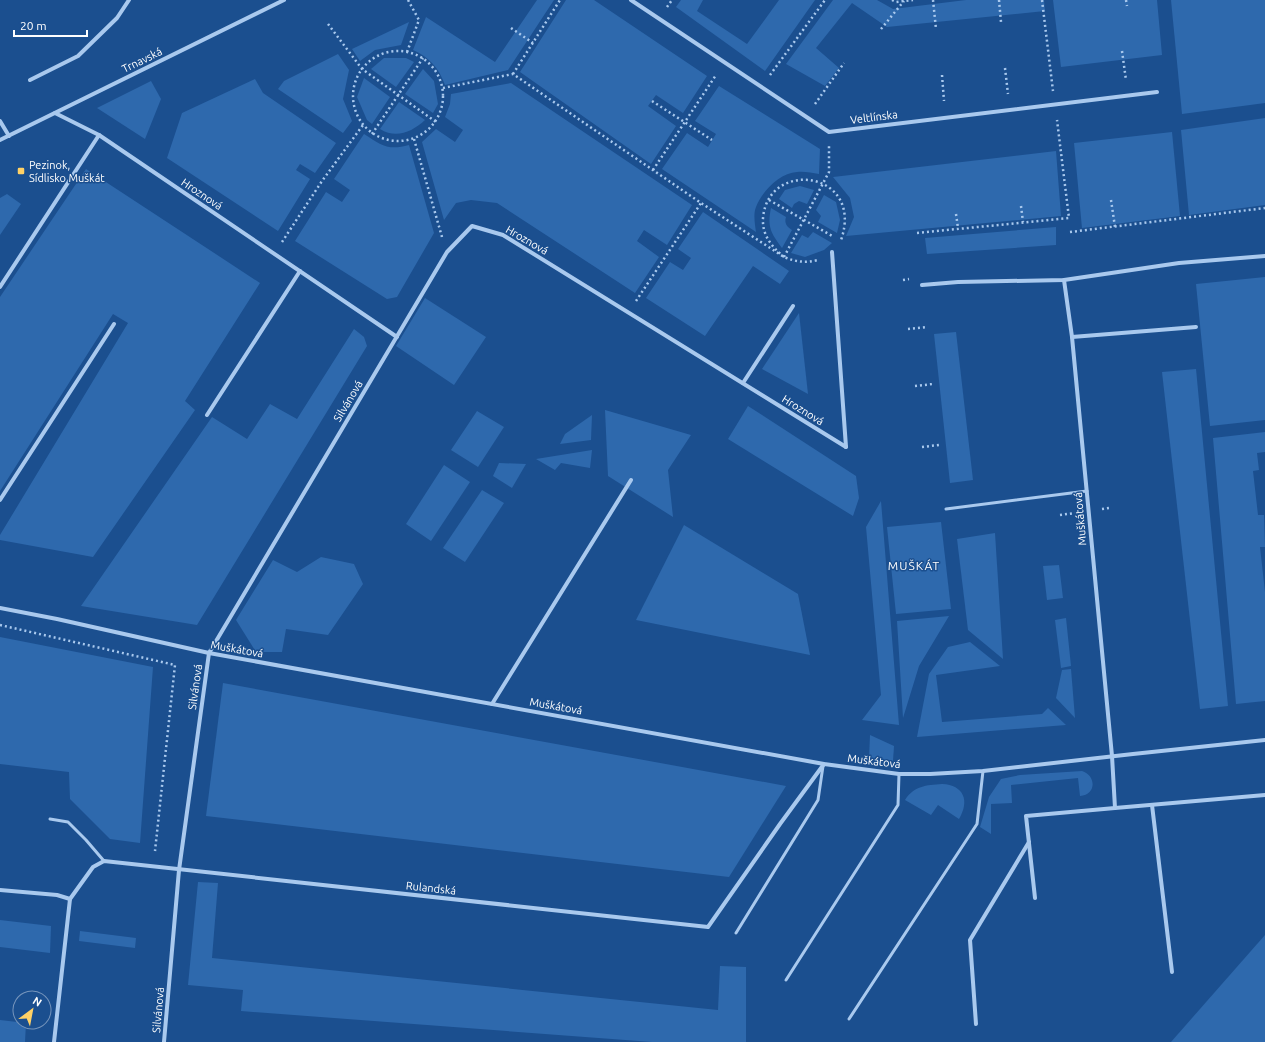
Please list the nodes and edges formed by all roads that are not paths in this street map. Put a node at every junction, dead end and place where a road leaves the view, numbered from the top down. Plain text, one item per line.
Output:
1 (129, 0) edge
2 (284, 0) edge
3 (631, 0) edge
4 (30, 80) dead end
5 (1157, 92) dead end
6 (55, 113) junction
7 (0, 121) edge
8 (98, 135) junction
9 (9, 136) junction
10 (0, 140) edge
11 (832, 252) road end
12 (1265, 256) edge
13 (300, 272) junction
14 (1064, 280) junction
15 (922, 285) dead end
16 (0, 287) edge
17 (793, 306) dead end
18 (114, 324) dead end
19 (1196, 327) dead end
20 (397, 337) junction
21 (1072, 337) junction
22 (743, 383) junction
23 (207, 415) dead end
24 (631, 480) dead end
25 (1087, 491) junction
26 (0, 500) edge
27 (946, 508) dead end
28 (0, 608) edge
29 (208, 653) junction
30 (492, 704) junction
31 (1265, 740) edge
32 (1112, 756) junction
33 (824, 764) junction
34 (983, 771) junction
35 (899, 774) junction
36 (1265, 795) edge
37 (1152, 805) junction
38 (1115, 808) junction
39 (50, 819) dead end
40 (1029, 841) junction
41 (104, 861) junction
42 (179, 870) junction
43 (0, 890) edge
44 (1035, 898) dead end
45 (70, 899) junction
46 (736, 933) dead end
47 (1172, 972) dead end
48 (786, 980) dead end
49 (849, 1019) dead end
50 (976, 1024) dead end
51 (54, 1042) edge
52 (164, 1042) edge

1 - 4 street
2 - 6 street, Trnavská
3 - 5 street, Veltlínska
6 - 8 street, Hroznová
6 - 9 street, Trnavská
7 - 9 street
8 - 13 street, Hroznová
8 - 16 street
9 - 10 street, Trnavská
11 - 22 street, Hroznová
12 - 14 street
13 - 20 street, Hroznová
13 - 23 street
14 - 15 street
14 - 21 street, Muškátová
17 - 22 street
18 - 26 street
19 - 21 street
20 - 22 street, Hroznová
20 - 29 street, Silvánová
21 - 25 street, Muškátová
24 - 30 street
25 - 27 lane
25 - 32 street, Muškátová
28 - 29 street, Muškátová
29 - 30 street, Muškátová
29 - 42 street, Silvánová
30 - 33 street, Muškátová
31 - 32 street, Muškátová
32 - 34 street, Muškátová
32 - 38 street
33 - 35 street, Muškátová
33 - 42 street, Rulandská
33 - 46 lane
34 - 35 street, Muškátová
34 - 49 lane
35 - 48 lane
36 - 37 street
37 - 38 street
37 - 47 street
38 - 40 street
39 - 41 lane
40 - 44 street
40 - 50 street
41 - 42 street, Rulandská
41 - 45 street
42 - 52 street, Silvánová
43 - 45 street
45 - 51 street

